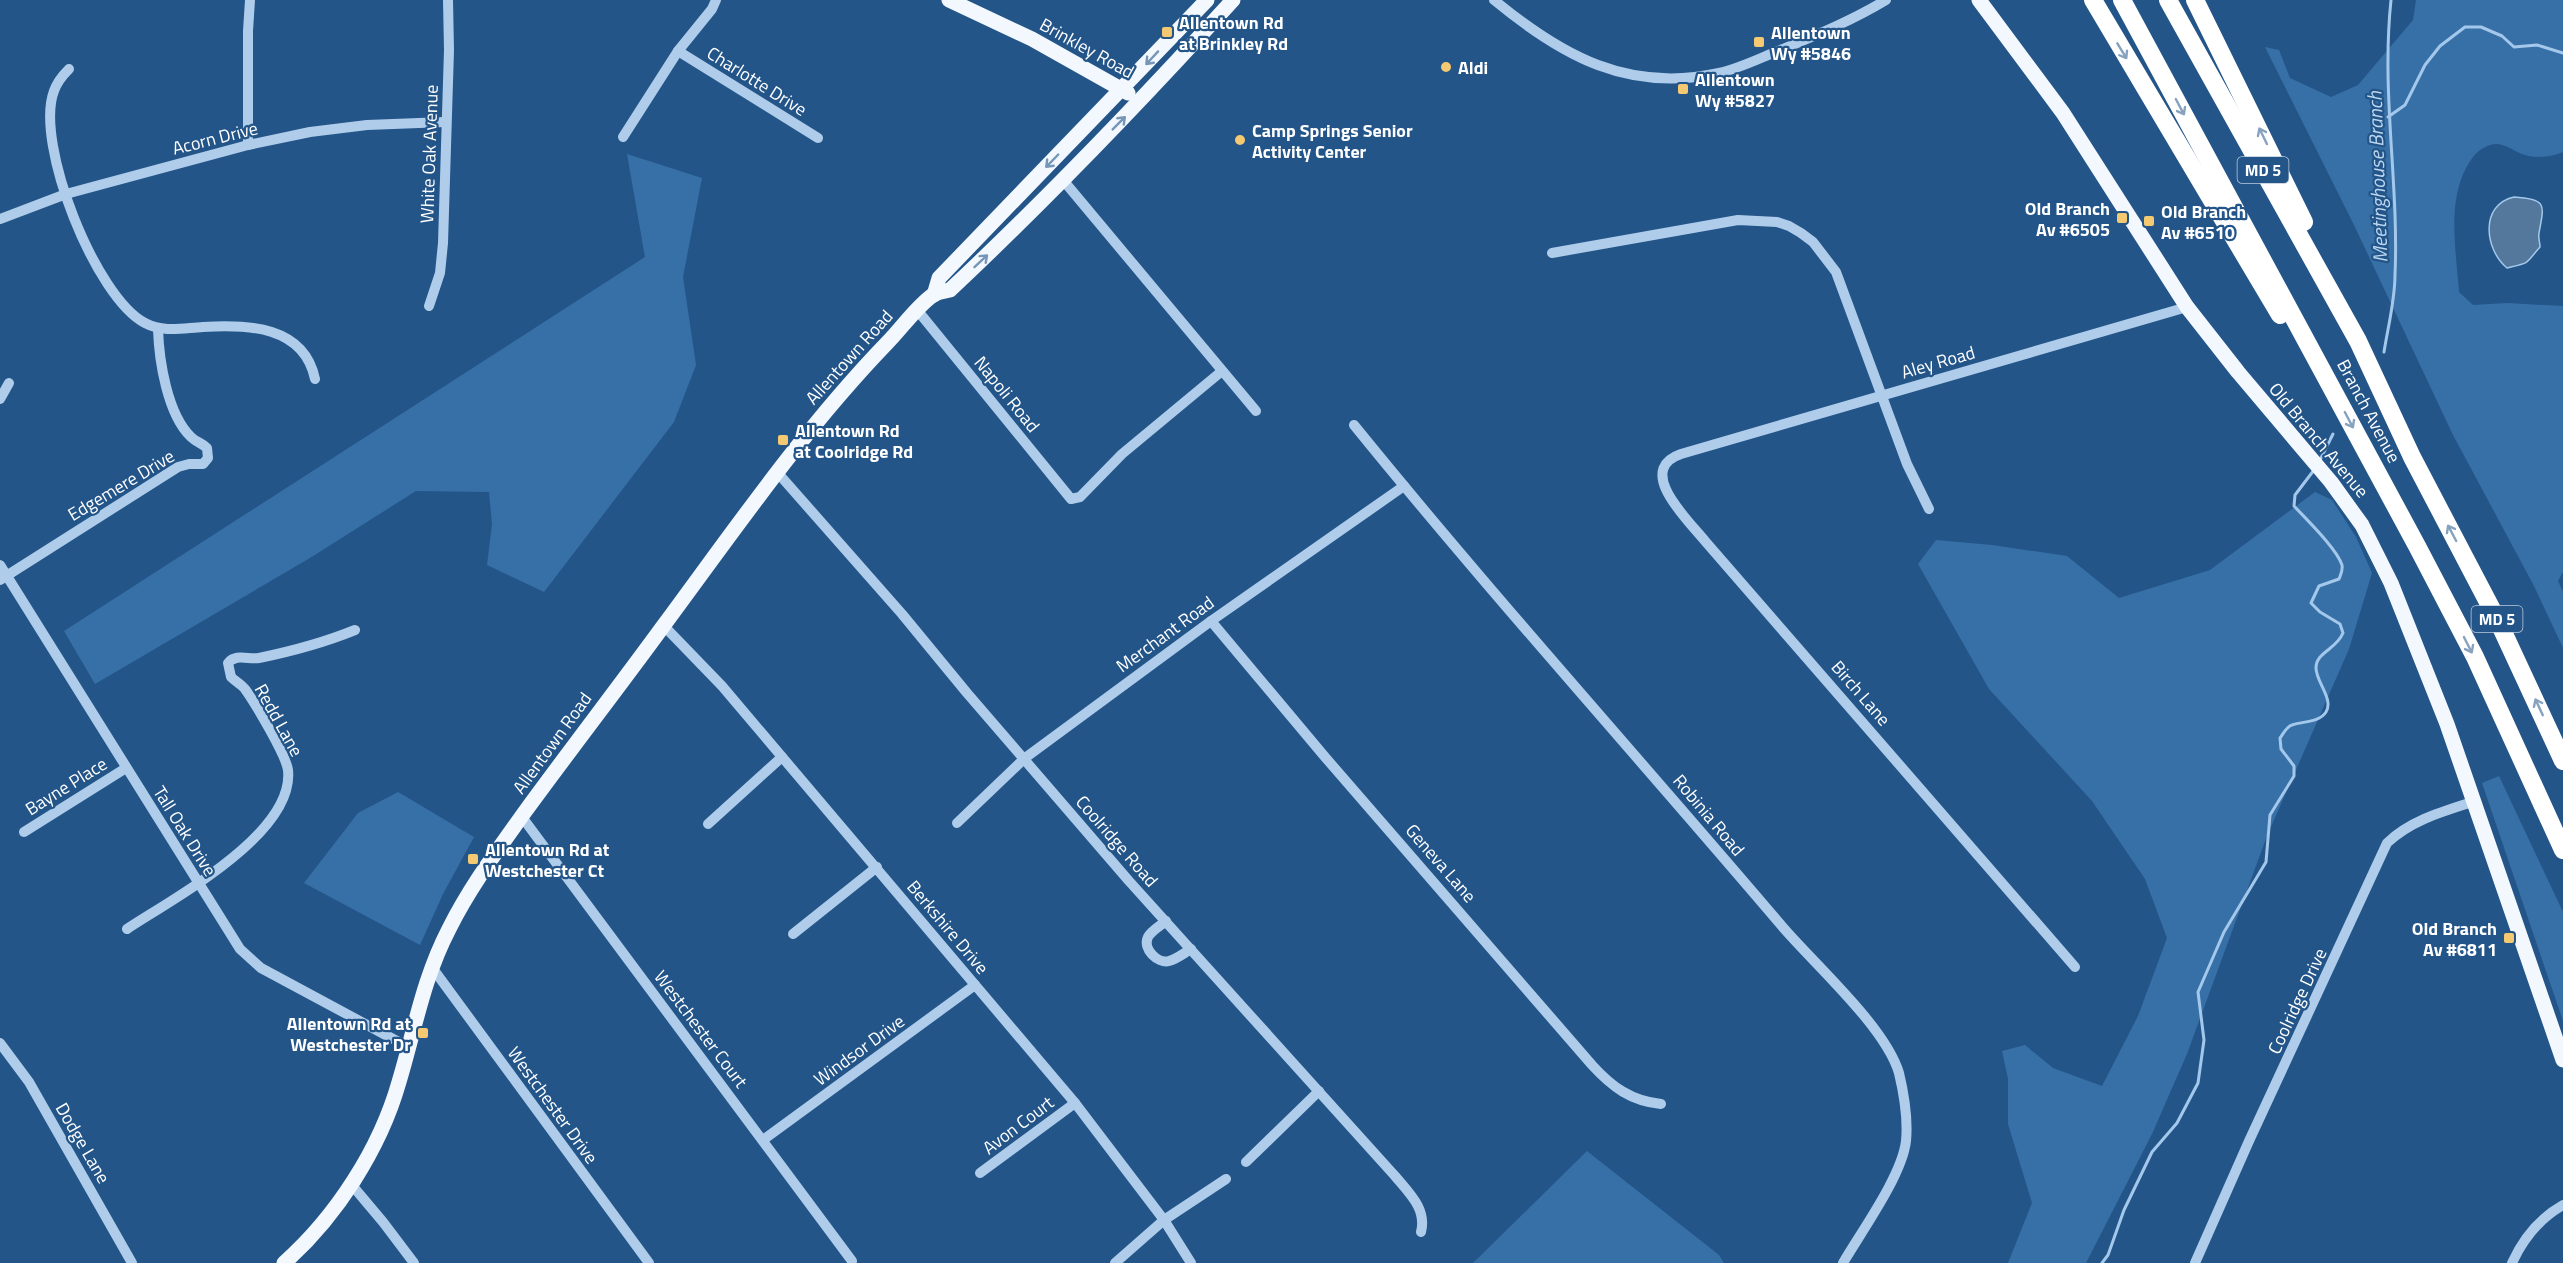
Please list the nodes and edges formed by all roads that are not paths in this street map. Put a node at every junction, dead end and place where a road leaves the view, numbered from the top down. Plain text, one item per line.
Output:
1 (250, 0) edge
2 (448, 0) edge
3 (716, 0) edge
4 (949, 0) edge
5 (1207, 0) edge
6 (1233, 0) edge
7 (1494, 0) edge
8 (1886, 0) edge
9 (1980, 0) edge
10 (2093, 0) edge
11 (2122, 0) edge
12 (2168, 0) edge
13 (2195, 0) edge
14 (678, 51) junction
15 (69, 69) dead end
16 (1122, 89) junction
17 (1141, 101) junction
18 (445, 122) junction
19 (623, 136) dead end
20 (818, 138) dead end
21 (248, 146) junction
22 (1064, 180) junction
23 (66, 194) junction
24 (0, 219) edge
25 (1552, 253) dead end
26 (934, 295) junction
27 (429, 306) dead end
28 (2187, 307) junction
29 (918, 311) junction
30 (158, 329) junction
31 (2358, 341) junction
32 (2322, 369) junction
33 (1222, 371) junction
34 (315, 379) dead end
35 (9, 383) dead end
36 (1883, 395) junction
37 (0, 399) edge
38 (1256, 411) dead end
39 (1354, 425) dead end
40 (1699, 448) joint
41 (777, 472) junction
42 (1404, 486) junction
43 (1929, 509) dead end
44 (0, 565) edge
45 (4, 578) edge
46 (1211, 621) junction
47 (664, 626) junction
48 (355, 630) dead end
49 (782, 758) junction
50 (1025, 758) junction
51 (2563, 761) edge
52 (126, 768) junction
53 (2475, 801) junction
54 (522, 817) junction
55 (957, 823) dead end
56 (708, 824) dead end
57 (24, 832) dead end
58 (2563, 850) edge
59 (877, 867) junction
60 (197, 882) junction
61 (1166, 921) junction
62 (127, 929) dead end
63 (793, 934) dead end
64 (1191, 949) junction
65 (431, 966) junction
66 (2075, 967) dead end
67 (975, 986) junction
68 (0, 1043) edge
69 (408, 1047) junction
70 (2563, 1060) edge
71 (1319, 1091) junction
72 (1075, 1103) junction
73 (1661, 1104) dead end
74 (763, 1140) junction
75 (1246, 1162) dead end
76 (980, 1173) dead end
77 (1226, 1179) dead end
78 (351, 1184) junction
79 (2563, 1205) edge
80 (1164, 1220) junction
81 (1421, 1232) dead end
82 (852, 1261) dead end
83 (286, 1262) edge
84 (132, 1263) edge
85 (414, 1263) edge
86 (649, 1263) edge
87 (1115, 1263) edge
88 (1191, 1263) edge
89 (1843, 1263) edge
90 (2195, 1263) edge
91 (2512, 1263) edge

1 - 21 street
2 - 18 street, White Oak Avenue
3 - 14 street
4 - 16 main road, Brinkley Road
5 -> 16 main road, Allentown Road
6 - 17 main road, Allentown Road
7 - 8 street
9 - 28 main road, Old Branch Avenue
10 -> 32 highway
11 -> 32 highway, Branch Avenue / MD 5
12 - 31 highway, Branch Avenue / MD 5
31 -> 13 highway
14 - 19 street
14 - 20 street, Charlotte Drive
15 - 23 street
16 - 17 main road, Brinkley Road
16 -> 26 main road, Allentown Road
22 -> 17 main road, Allentown Road
18 - 21 street, Acorn Drive
18 - 27 street, White Oak Avenue
21 - 23 street, Acorn Drive
26 -> 22 main road, Allentown Road
22 - 33 street
23 - 24 street, Acorn Drive
23 - 30 street
25 - 36 street
26 - 29 main road, Allentown Road
28 - 36 street, Aley Road
28 - 53 main road, Old Branch Avenue
29 - 33 street, Napoli Road
29 - 41 main road, Allentown Road
30 - 34 street
30 - 45 street, Edgemere Drive
51 -> 31 highway, Branch Avenue / MD 5
32 -> 58 highway, Branch Avenue / MD 5
33 - 38 street
35 - 37 street
36 - 40 street, Aley Road
36 - 43 street
39 - 42 street, Robinia Road
40 - 66 street, Birch Lane
41 - 47 main road, Allentown Road
41 - 50 street, Coolridge Road
42 - 46 street, Merchant Road
42 - 89 street, Robinia Road
44 - 45 street, Tall Oak Drive
45 - 52 street, Tall Oak Drive
46 - 50 street, Merchant Road
46 - 73 street, Geneva Lane
47 - 49 street, Berkshire Drive
47 - 54 main road, Allentown Road
48 - 60 street, Redd Lane
49 - 56 street
49 - 59 street, Berkshire Drive
50 - 55 street, Merchant Road
50 - 61 street, Coolridge Road
52 - 57 street, Bayne Place
52 - 60 street, Tall Oak Drive
53 - 70 main road, Old Branch Avenue
53 - 90 street, Coolridge Drive
54 - 65 main road, Allentown Road
54 - 74 street, Westchester Court
59 - 63 street
59 - 67 street, Berkshire Drive
60 - 62 street, Redd Lane
60 - 69 street, Tall Oak Drive
61 - 64 street, Coolridge Road
61 - 64 street
64 - 71 street, Coolridge Road
65 - 69 main road, Allentown Road
65 - 86 street, Westchester Drive
67 - 72 street, Berkshire Drive
67 - 74 street, Windsor Drive
68 - 84 street, Dodge Lane
69 - 78 main road, Allentown Road
71 - 75 street
71 - 81 street, Coolridge Road
72 - 76 street, Avon Court
72 - 80 street, Berkshire Drive
74 - 82 street, Westchester Court
77 - 80 street
78 - 83 main road, Allentown Road
78 - 85 street
79 - 91 street
80 - 87 street
80 - 88 street, Berkshire Drive

